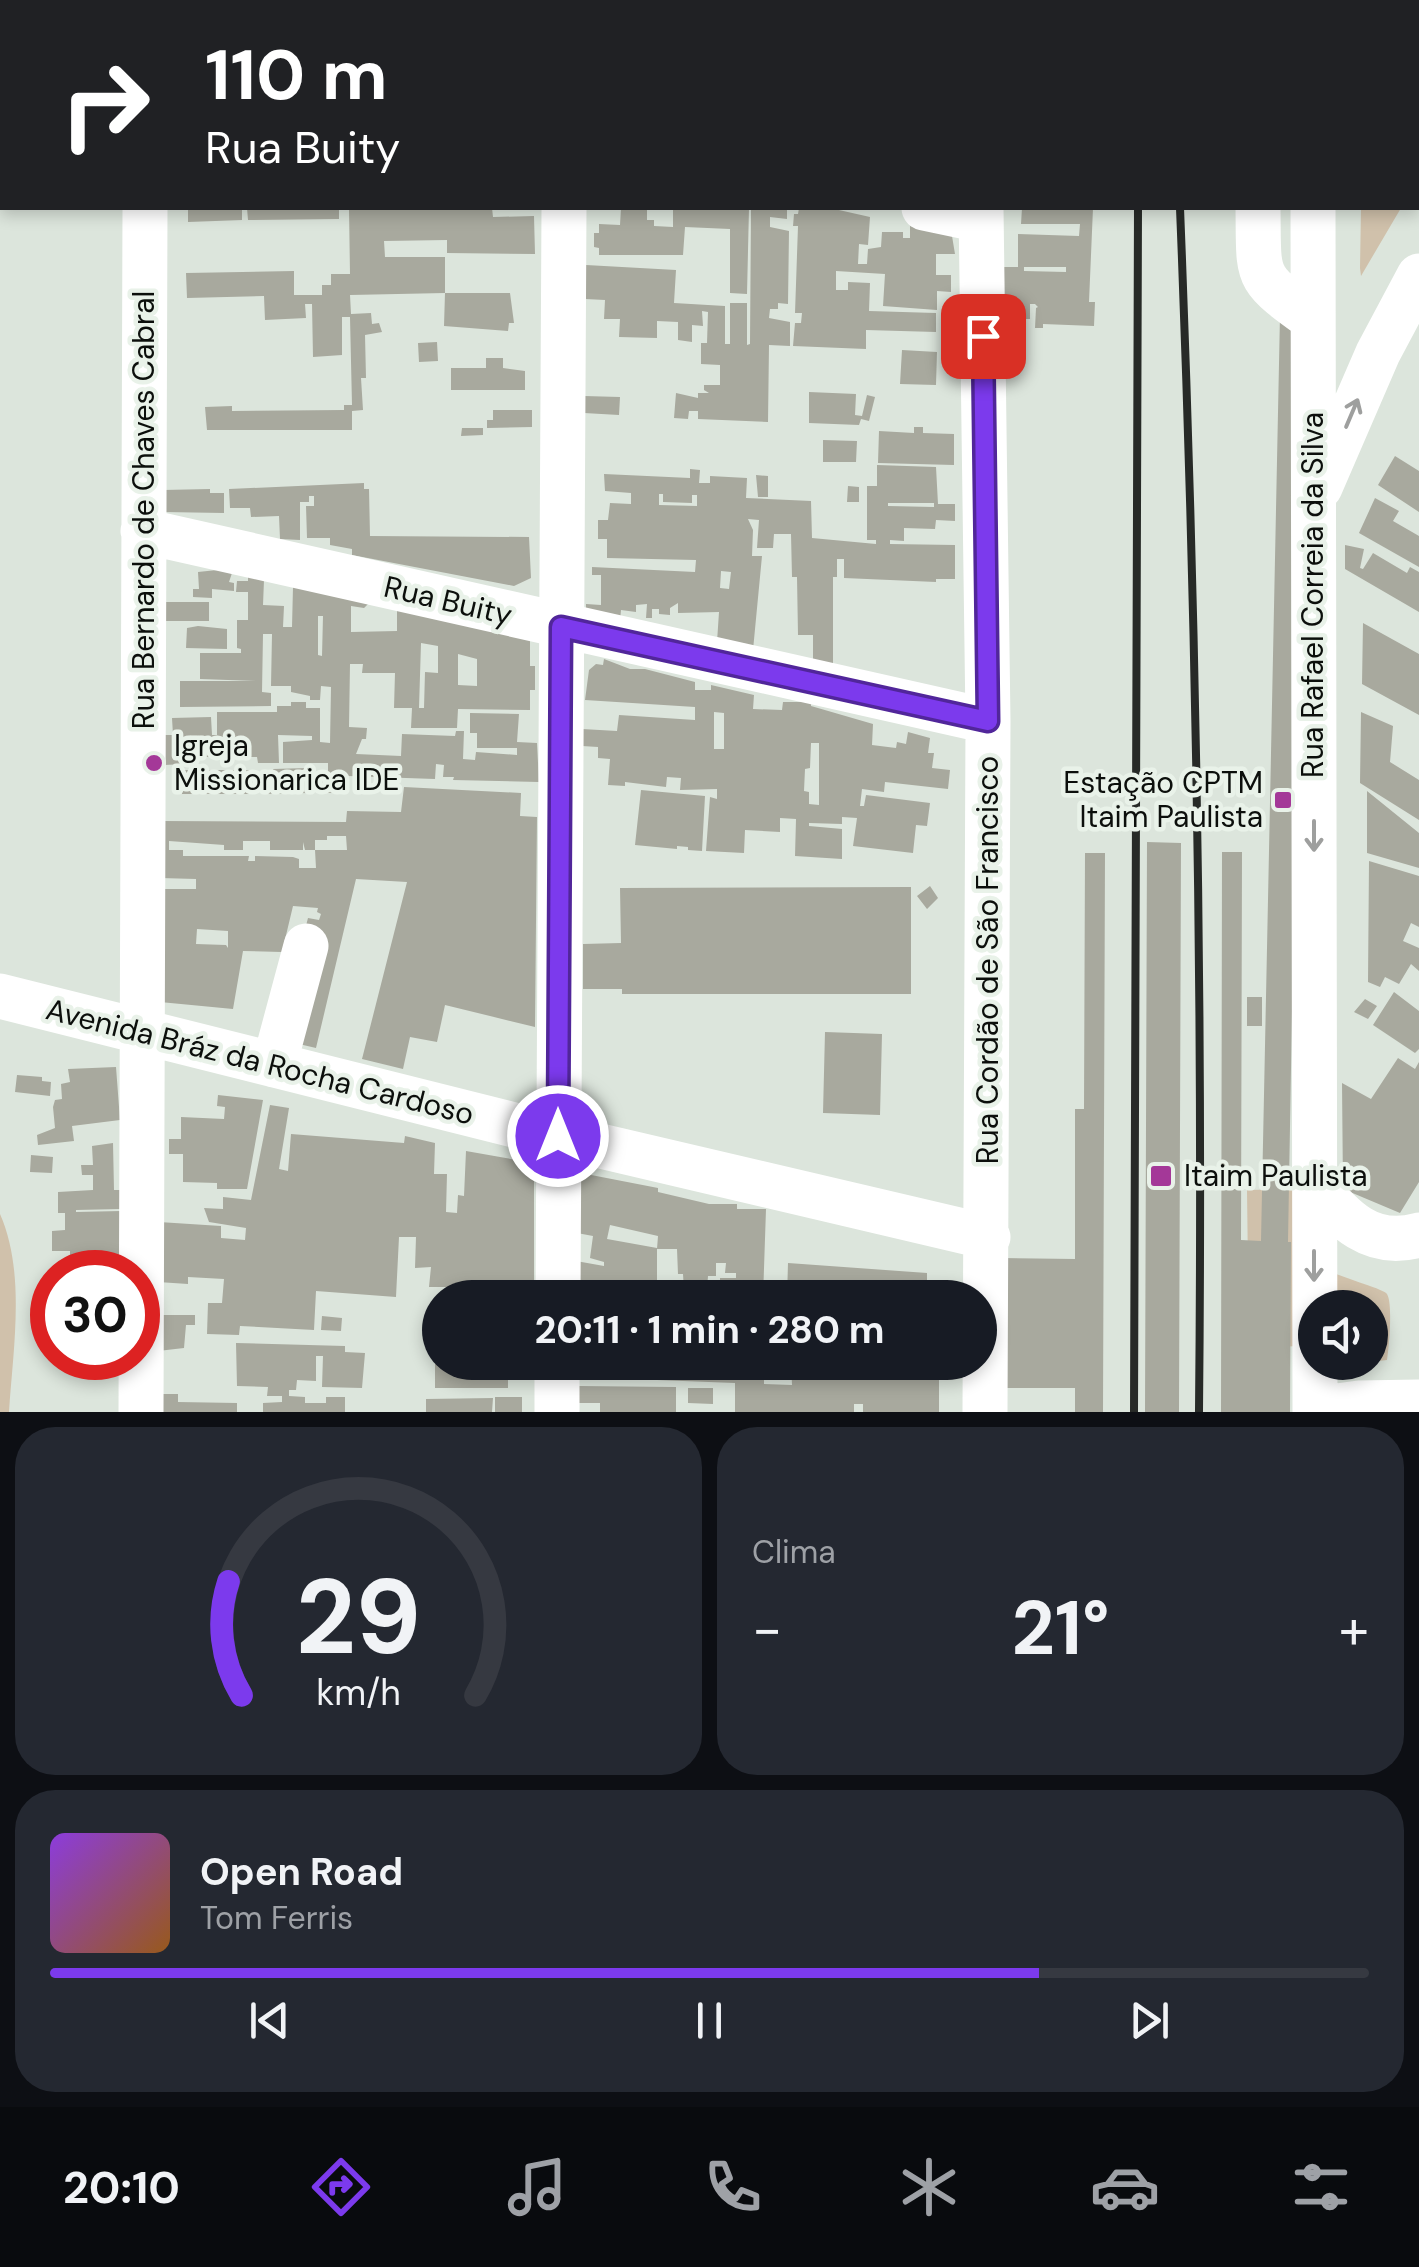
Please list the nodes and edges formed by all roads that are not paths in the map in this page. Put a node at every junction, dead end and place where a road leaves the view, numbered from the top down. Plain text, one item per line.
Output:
1 (145, 210) edge
2 (564, 210) edge
3 (943, 210) edge
4 (1258, 210) edge
5 (1347, 210) edge
6 (982, 214) edge
7 (1313, 225) edge
8 (1419, 276) edge
9 (1313, 319) junction
10 (1313, 502) junction
11 (143, 530) junction
12 (561, 627) junction
13 (988, 721) junction
14 (306, 946) dead end
15 (0, 996) edge
16 (144, 1032) junction
17 (274, 1065) junction
18 (558, 1136) junction
19 (1314, 1184) junction
20 (1419, 1236) edge
21 (988, 1237) junction
22 (558, 1280) edge
23 (558, 1380) edge
24 (1419, 1402) edge
25 (1315, 1410) edge
26 (141, 1412) edge
27 (557, 1412) edge
28 (985, 1412) edge

1 - 11 street, Rua Bernardo de Chaves Cabral
2 - 12 street
3 - 6 street
4 - 9 street
5 - 7 street
6 - 13 street, Rua Cordão de São Francisco
7 - 9 street, Rua Rafael Correia da Silva
10 -> 8 street
9 - 10 street, Rua Rafael Correia da Silva
10 -> 19 street, Rua Rafael Correia da Silva
11 - 12 street, Rua Buity
11 - 16 street, Rua Bernardo de Chaves Cabral
12 - 13 street, Rua Buity
12 - 18 street
13 - 21 street, Rua Cordão de São Francisco
14 - 17 street
15 - 16 street, Avenida Bráz da Rocha Cardoso
16 - 17 street, Avenida Bráz da Rocha Cardoso
16 - 26 street, Rua Bernardo de Chaves Cabral
17 - 18 street, Avenida Bráz da Rocha Cardoso
18 - 21 street, Avenida Bráz da Rocha Cardoso
18 - 22 street
19 - 20 street
19 -> 25 street, Rua Rafael Correia da Silva
21 - 28 street, Rua Cordão de São Francisco
23 - 27 street
24 - 25 street

